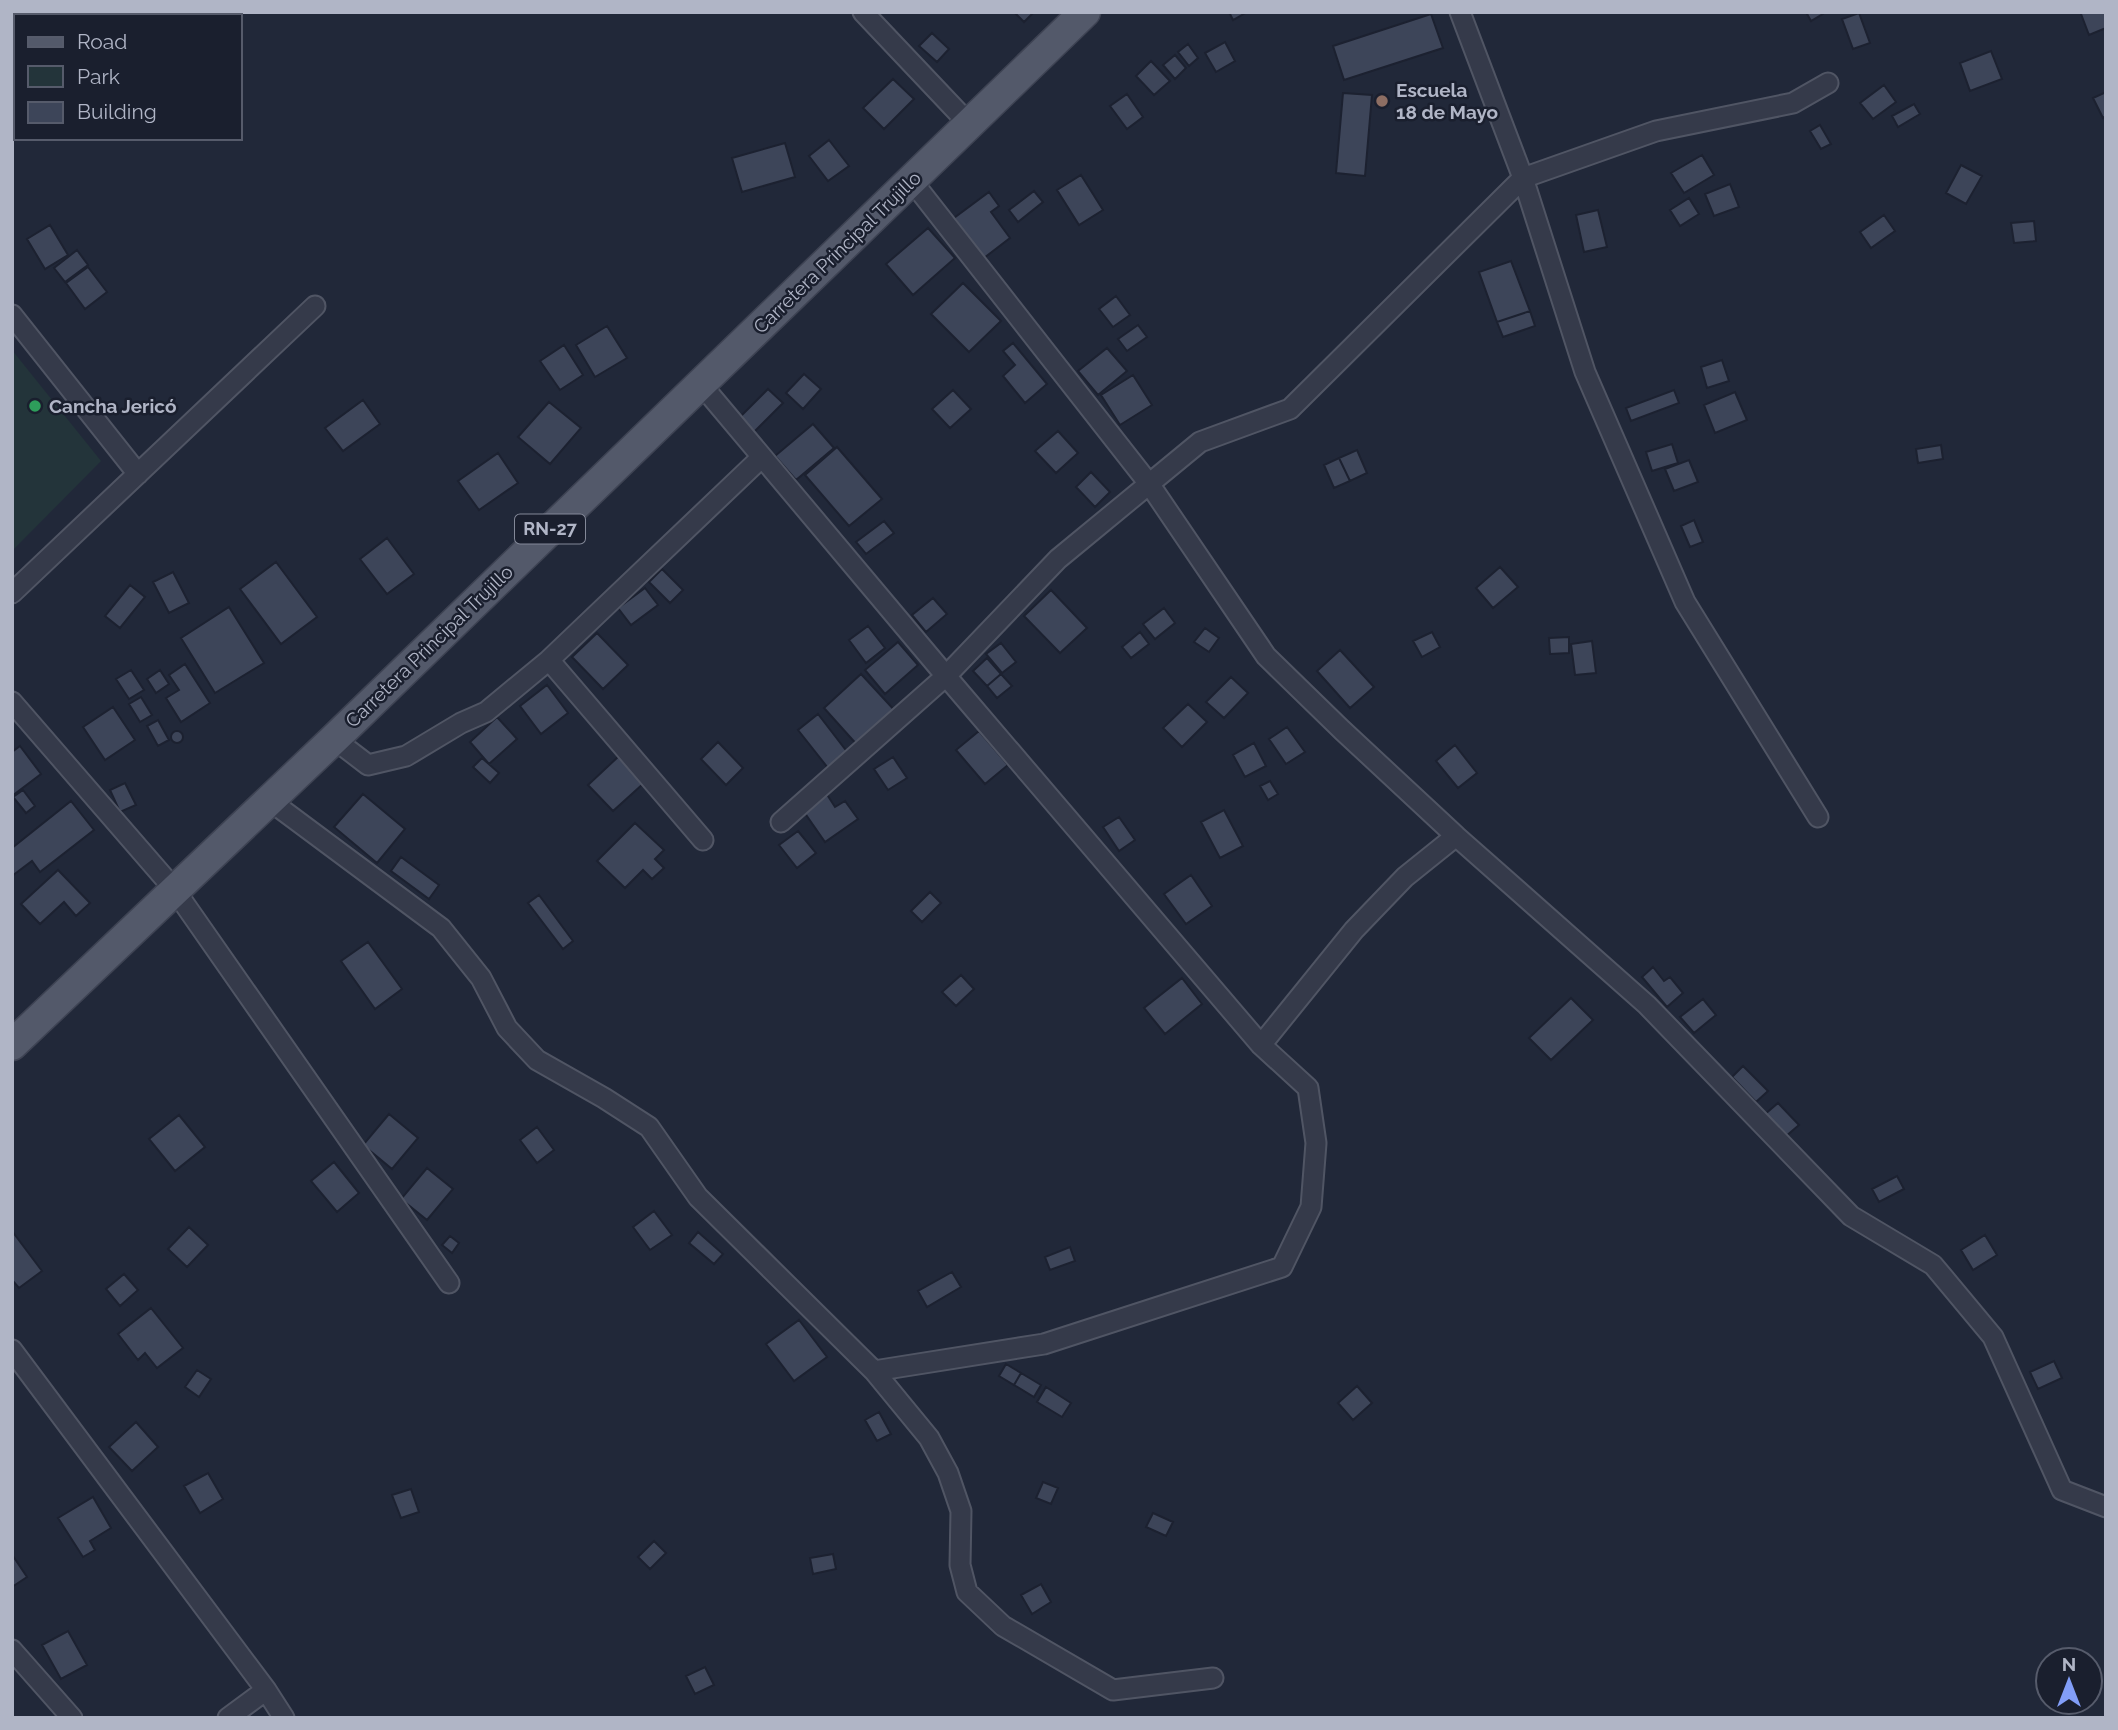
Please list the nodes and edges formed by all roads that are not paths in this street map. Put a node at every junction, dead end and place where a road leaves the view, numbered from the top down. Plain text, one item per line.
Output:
1 (863, 12) edge
2 (1085, 12) edge
3 (1460, 12) edge
4 (1828, 83) dead end
5 (969, 124) junction
6 (1523, 178) junction
7 (912, 181) junction
8 (315, 306) dead end
9 (12, 315) edge
10 (700, 383) junction
11 (762, 457) junction
12 (138, 474) junction
13 (1150, 485) junction
14 (12, 593) edge
15 (549, 660) junction
16 (946, 676) junction
17 (12, 702) edge
18 (334, 739) junction
19 (269, 800) junction
20 (1818, 817) dead end
21 (781, 822) dead end
22 (1456, 836) junction
23 (703, 840) dead end
24 (174, 889) junction
25 (12, 1045) edge
26 (1261, 1045) junction
27 (449, 1283) dead end
28 (12, 1350) edge
29 (874, 1371) junction
30 (2106, 1507) edge
31 (12, 1650) edge
32 (1213, 1678) dead end
33 (266, 1690) junction
34 (72, 1718) edge
35 (228, 1718) edge
36 (284, 1718) edge

1 - 5 street
2 - 5 main road, Carretera Principal Trujillo / RN-27
3 - 6 street
4 - 6 street
5 - 7 main road, Carretera Principal Trujillo / RN-27
6 - 13 street
6 - 20 street
7 - 10 main road, Carretera Principal Trujillo / RN-27
7 - 13 street
8 - 12 street
9 - 12 street
10 - 11 street
10 - 18 main road, Carretera Principal Trujillo / RN-27
11 - 15 street
11 - 16 street
12 - 14 street
13 - 16 street
13 - 22 street
15 - 18 street
15 - 23 street
16 - 21 street
16 - 26 street
17 - 24 street
18 - 19 main road, Carretera Principal Trujillo / RN-27
19 - 24 main road, Carretera Principal Trujillo / RN-27
19 - 29 street
22 - 26 street
22 - 30 street
24 - 25 main road, Carretera Principal Trujillo / RN-27
24 - 27 street
26 - 29 street
28 - 33 street
29 - 32 street
31 - 34 street
33 - 35 street
33 - 36 street

